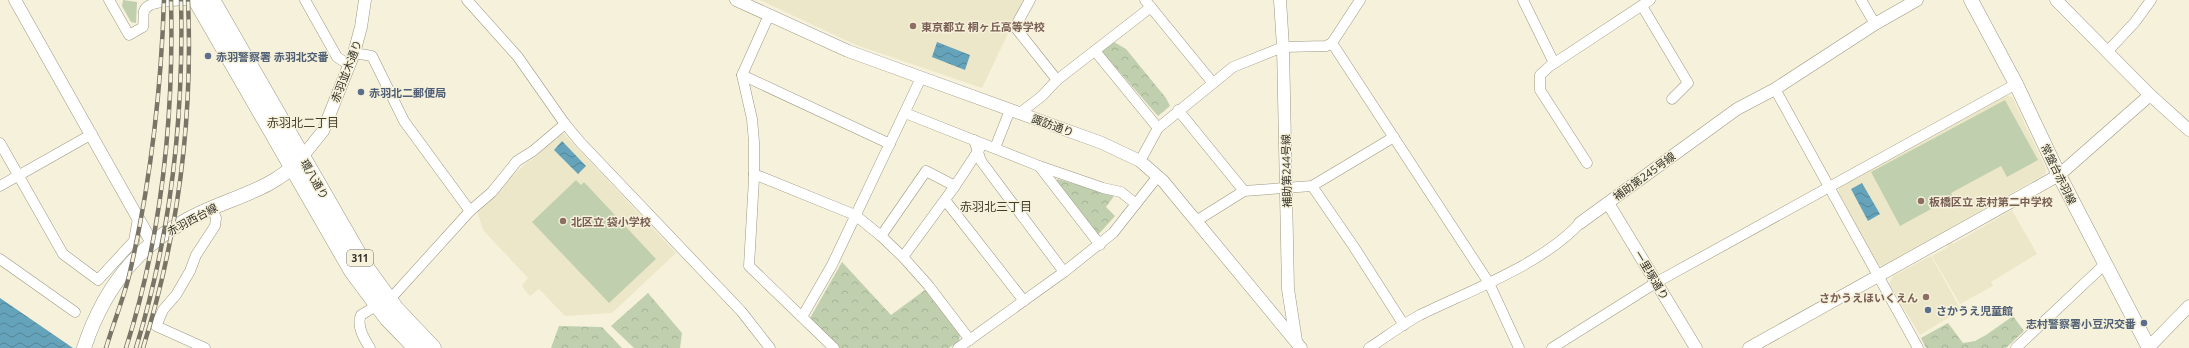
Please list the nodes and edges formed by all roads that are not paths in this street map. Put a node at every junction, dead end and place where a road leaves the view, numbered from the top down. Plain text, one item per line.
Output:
1 (15, 0) edge
2 (109, 0) edge
3 (185, 0) edge
4 (196, 0) edge
5 (212, 0) edge
6 (305, 0) edge
7 (365, 0) edge
8 (467, 0) edge
9 (736, 0) edge
10 (1030, 0) edge
11 (1280, 0) edge
12 (1360, 0) edge
13 (1523, 0) edge
14 (1861, 0) edge
15 (1917, 0) edge
16 (1971, 0) edge
17 (2056, 0) edge
18 (2151, 0) edge
19 (148, 2) edge
20 (1646, 3) edge
21 (1148, 4) edge
22 (769, 15) junction
23 (1874, 24) junction
24 (1332, 43) junction
25 (1284, 47) junction
26 (1095, 51) junction
27 (2107, 52) junction
28 (354, 53) junction
29 (1554, 63) junction
30 (349, 65) junction
31 (742, 75) junction
32 (921, 78) junction
33 (1056, 80) junction
34 (1212, 82) junction
35 (2016, 84) junction
36 (1775, 89) junction
37 (2150, 94) junction
38 (1672, 99) dead end
39 (1178, 110) junction
40 (1015, 112) junction
41 (905, 113) junction
42 (565, 124) junction
43 (1158, 128) junction
44 (2189, 130) edge
45 (92, 134) junction
46 (1394, 137) junction
47 (0, 143) edge
48 (890, 144) junction
49 (978, 145) junction
50 (995, 148) junction
51 (1140, 161) junction
52 (297, 163) junction
53 (1587, 163) dead end
54 (1039, 166) junction
55 (754, 174) junction
56 (2059, 175) junction
57 (19, 176) junction
58 (1158, 176) junction
59 (0, 186) edge
60 (955, 186) junction
61 (1312, 186) junction
62 (1829, 186) junction
63 (1287, 189) junction
64 (1244, 191) junction
65 (945, 200) junction
66 (1608, 203) junction
67 (1136, 204) junction
68 (212, 208) junction
69 (470, 211) junction
70 (855, 215) junction
71 (138, 218) junction
72 (1196, 221) junction
73 (1580, 223) joint
74 (881, 236) junction
75 (152, 243) junction
76 (1100, 244) junction
77 (903, 257) junction
78 (0, 258) edge
79 (2105, 264) junction
80 (1064, 272) junction
81 (1878, 277) junction
82 (1657, 282) junction
83 (1489, 283) junction
84 (1024, 301) junction
85 (383, 303) junction
86 (2189, 306) edge
87 (75, 312) dead end
88 (802, 317) junction
89 (1404, 326) junction
90 (970, 340) junction
91 (1299, 345) edge
92 (764, 346) edge
93 (84, 348) edge
94 (205, 348) edge
95 (370, 348) edge
96 (416, 348) edge
97 (433, 348) edge
98 (834, 348) edge
99 (958, 348) edge
100 (1369, 348) edge
101 (1519, 348) edge
102 (1552, 348) edge
103 (1696, 348) edge
104 (1749, 348) edge
105 (1918, 348) edge
106 (2016, 348) edge
107 (2149, 348) edge

1 - 45 street
2 - 19 street
3 - 19 street
4 - 52 main road, 環八通り / 311
5 - 52 main road, 環八通り / 311
6 - 30 street
7 - 28 street, 赤羽並木通り
8 - 42 street
9 - 22 street, 諏訪通り
10 - 33 street
11 - 25 street, 補助第244号線
12 - 24 street
13 - 29 street
14 - 23 street
15 - 23 street, 補助第245号線
16 - 35 main road, 常盤台赤羽線
17 - 27 street
18 - 27 street
20 - 29 street
20 - 38 street
21 - 26 street
21 - 34 street
22 - 31 street
22 - 32 street, 諏訪通り
23 - 36 street, 補助第245号線
24 - 25 street
24 - 46 street
25 - 34 street
25 - 63 street, 補助第244号線
26 - 33 street
26 - 43 street
27 - 37 street
28 - 30 street, 赤羽並木通り
28 - 69 street
29 - 53 street
30 - 52 street, 赤羽並木通り
31 - 48 street
31 - 55 street
32 - 40 street, 諏訪通り
32 - 41 street
33 - 40 street
34 - 39 street
35 - 56 main road, 常盤台赤羽線
35 - 62 street
36 - 62 street
36 - 66 street, 補助第245号線
37 - 44 street
37 - 56 street
39 - 43 street
39 - 64 street
40 - 50 street
40 - 51 street, 諏訪通り
41 - 48 street
41 - 49 street
42 - 69 street
42 - 92 street
43 - 51 street
45 - 57 street
45 - 71 street
46 - 61 street
46 - 83 street
47 - 57 street
48 - 70 street
49 - 50 street
49 - 60 street
49 - 80 street
50 - 54 street
51 - 58 street, 諏訪通り
52 - 68 main road, 赤羽西台線
52 - 85 main road, 環八通り / 311
54 - 67 street
54 - 76 street
55 - 70 street
55 - 88 street
56 - 79 main road, 常盤台赤羽線
56 - 81 street
57 - 59 street
57 - 71 street
58 - 67 street
58 - 72 street, 諏訪通り
60 - 65 street
60 - 74 street
61 - 63 street
61 - 89 street
62 - 81 street
62 - 82 street
63 - 64 street
63 - 91 street, 補助第244号線
64 - 72 street
65 - 77 street
65 - 84 street
66 - 73 street, 補助第245号線
66 - 82 street, 一里塚通り
67 - 76 street
68 - 75 main road, 赤羽西台線
68 - 94 street
69 - 85 street
70 - 74 street
70 - 88 street
71 - 75 street
72 - 91 street, 諏訪通り
73 - 83 street, 補助第245号線
74 - 77 street
75 - 93 main road, 赤羽西台線
76 - 80 street
77 - 90 street
78 - 87 street
79 - 106 street
79 - 107 main road, 常盤台赤羽線
80 - 84 street
81 - 104 street
81 - 105 street
82 - 102 street
82 - 103 street, 一里塚通り
83 - 89 street, 補助第245号線
83 - 101 street
84 - 90 street
85 - 95 street
85 - 96 main road, 環八通り / 311
85 - 97 main road, 環八通り / 311
86 - 107 street
88 - 98 street
89 - 100 street, 補助第245号線
90 - 99 street

